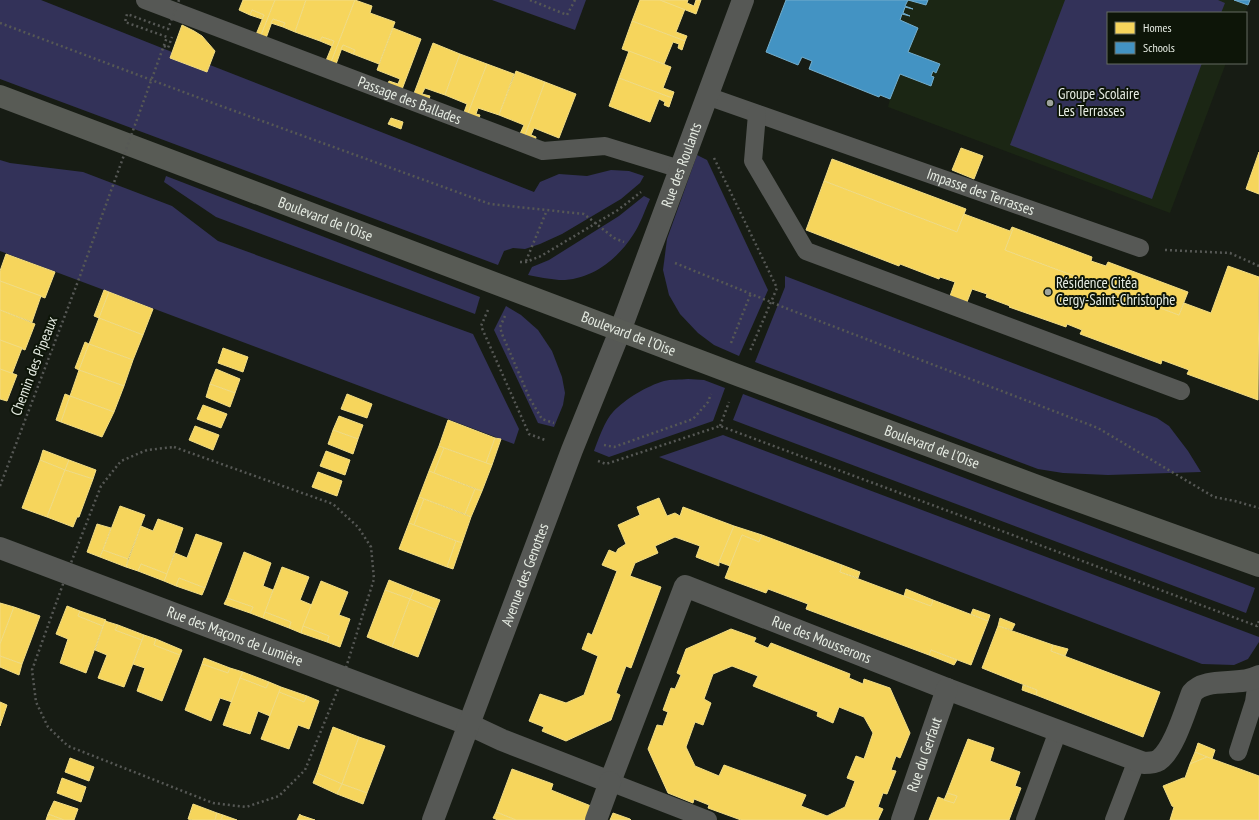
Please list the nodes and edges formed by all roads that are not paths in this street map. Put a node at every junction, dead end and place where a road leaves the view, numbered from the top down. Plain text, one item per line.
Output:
1 (145, 0) edge
2 (743, 0) edge
3 (0, 96) edge
4 (707, 96) junction
5 (757, 114) junction
6 (670, 166) junction
7 (1140, 248) road end
8 (620, 331) junction
9 (1181, 391) dead end
10 (0, 548) edge
11 (1259, 566) edge
12 (1256, 677) edge
13 (947, 689) junction
14 (470, 725) junction
15 (1058, 731) junction
16 (1238, 752) dead end
17 (1137, 760) junction
18 (610, 782) junction
19 (433, 820) edge
20 (596, 820) edge
21 (708, 820) edge
22 (902, 820) edge
23 (1025, 820) edge
24 (1114, 820) edge

1 - 6 lane, Passage des Ballades
2 - 4 street, Rue des Roulants
3 - 8 main road, Boulevard de l'Oise
4 - 5 lane, Impasse des Terrasses
4 - 6 street, Rue des Roulants
5 - 7 lane, Impasse des Terrasses
5 - 9 lane
6 - 8 street, Rue des Roulants
8 - 11 main road, Boulevard de l'Oise
8 - 14 street, Avenue des Genottes
10 - 14 street, Rue des Maçons de Lumière
12 - 16 lane
12 - 17 street, Rue des Mousserons
13 - 15 street, Rue des Mousserons
13 - 18 street, Rue des Mousserons
13 - 22 street, Rue du Gerfaut
14 - 18 street
14 - 19 street, Avenue des Genottes
15 - 17 street, Rue des Mousserons
15 - 23 lane
17 - 24 lane
18 - 20 street
18 - 21 lane

